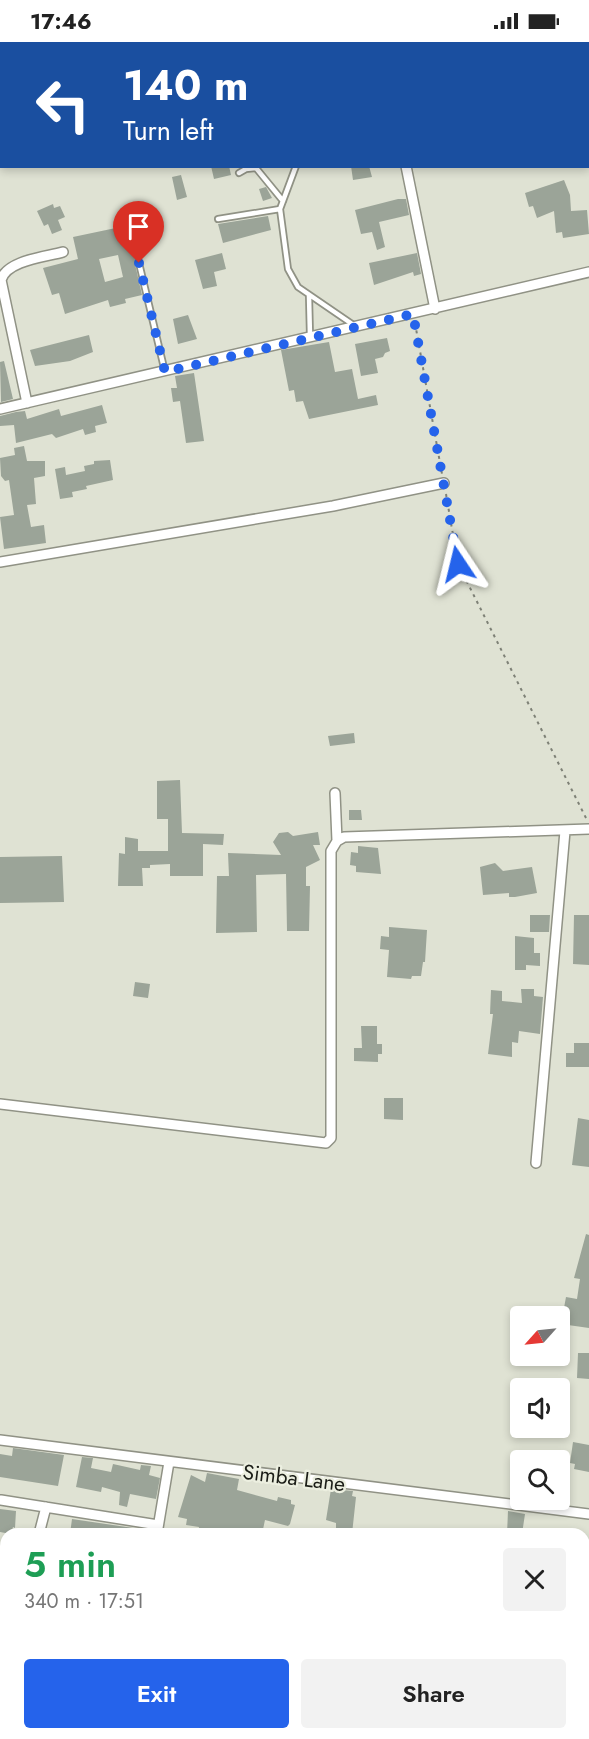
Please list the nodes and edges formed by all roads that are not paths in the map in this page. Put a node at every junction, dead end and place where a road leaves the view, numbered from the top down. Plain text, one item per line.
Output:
1 (295, 168) edge
2 (406, 168) edge
3 (239, 173) dead end
4 (283, 201) junction
5 (280, 209) junction
6 (218, 219) dead end
7 (63, 252) dead end
8 (139, 263) dead end
9 (589, 272) edge
10 (309, 295) junction
11 (435, 309) junction
12 (358, 327) junction
13 (310, 338) junction
14 (165, 372) junction
15 (27, 403) junction
16 (0, 409) edge
17 (444, 483) road end
18 (0, 562) edge
19 (335, 793) dead end
20 (589, 829) edge
21 (565, 831) junction
22 (337, 841) junction
23 (0, 1104) edge
24 (536, 1163) dead end
25 (0, 1440) edge
26 (169, 1462) junction
27 (1, 1500) edge
28 (46, 1507) junction
29 (589, 1514) edge
30 (41, 1528) edge
31 (148, 1528) edge
32 (158, 1528) edge

1 - 4 lane
2 - 11 street
3 - 4 lane
4 - 5 lane
5 - 6 lane
5 - 10 lane
7 - 15 street
8 - 14 lane
9 - 11 street
10 - 12 lane
10 - 13 lane
11 - 12 street
12 - 13 street
13 - 14 street
14 - 15 street
15 - 16 street
17 - 18 street
19 - 22 street
20 - 21 street
21 - 22 street
21 - 24 street
22 - 23 street
25 - 26 street, Simba Lane
26 - 29 street, Simba Lane
26 - 32 street
27 - 28 street
28 - 30 street
28 - 31 street

